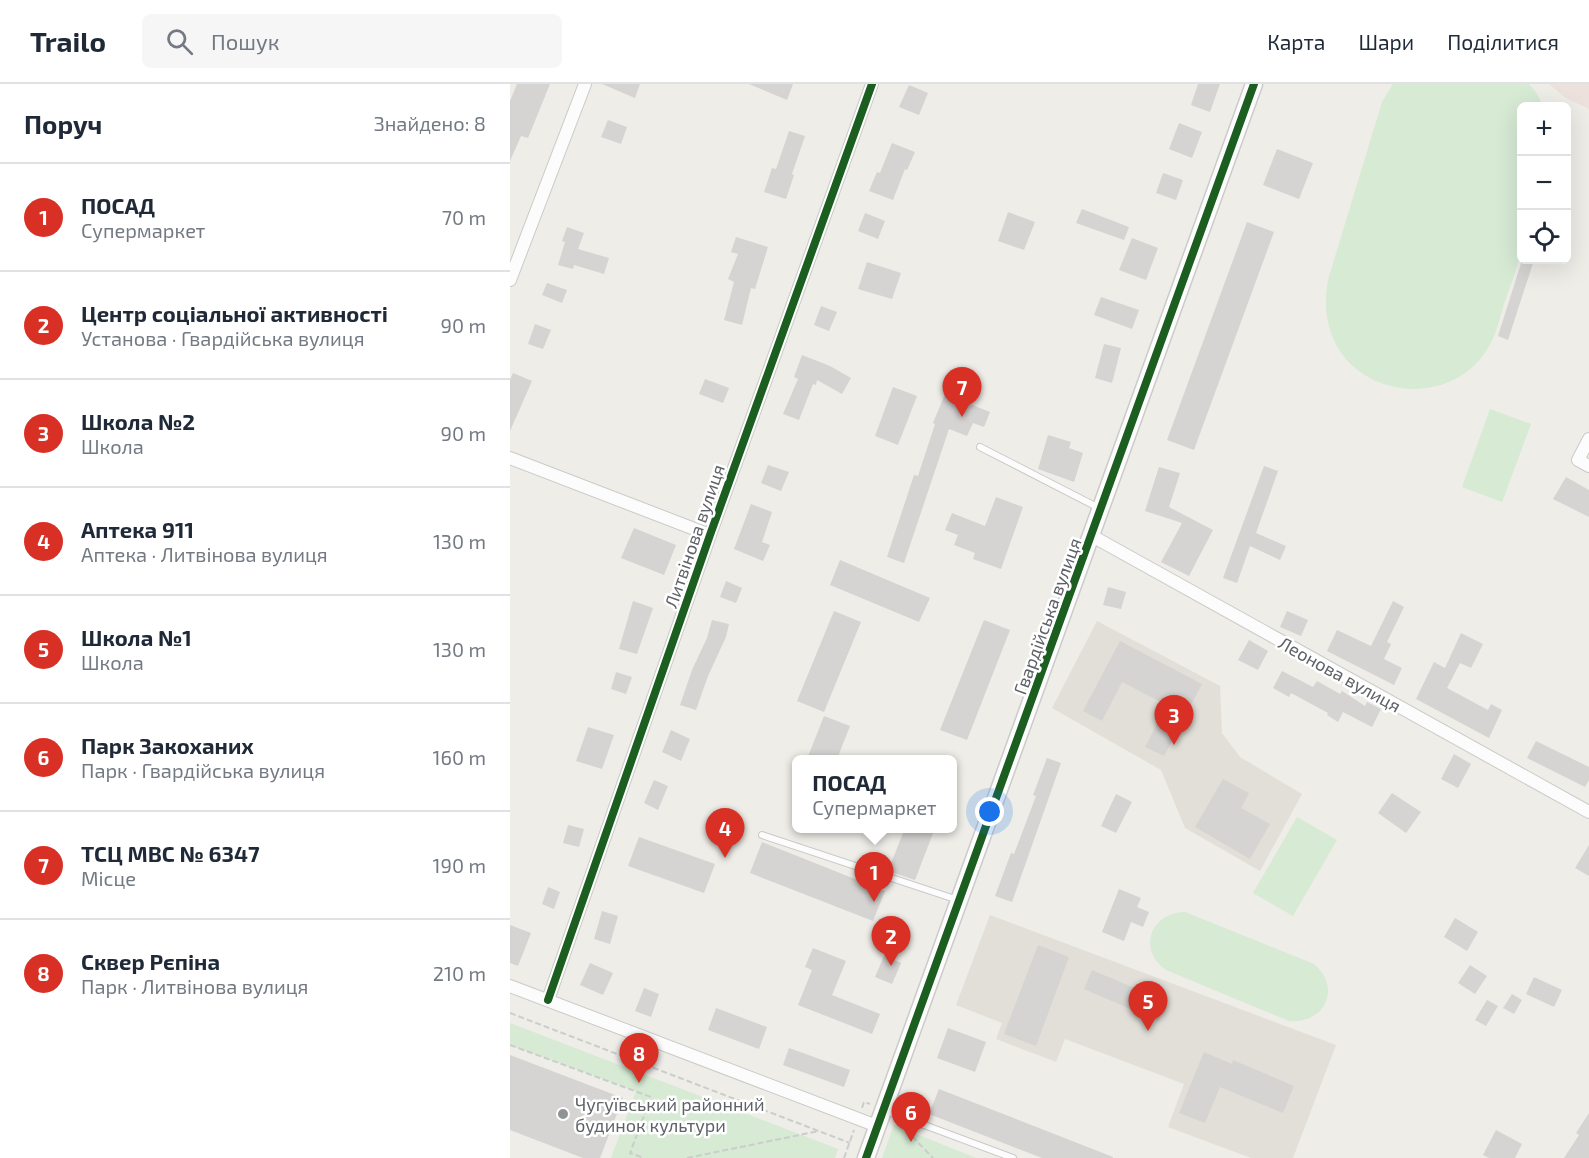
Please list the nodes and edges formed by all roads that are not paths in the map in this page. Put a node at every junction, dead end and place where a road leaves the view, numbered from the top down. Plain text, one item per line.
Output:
1 (585, 84) edge
2 (872, 84) edge
3 (1254, 84) edge
4 (510, 280) edge
5 (1589, 439) edge
6 (980, 447) dead end
7 (510, 458) edge
8 (1589, 466) edge
9 (1101, 509) junction
10 (710, 535) junction
11 (1092, 536) junction
12 (1589, 812) edge
13 (762, 835) dead end
14 (959, 900) junction
15 (510, 986) edge
16 (548, 1000) junction
17 (884, 1110) junction
18 (877, 1126) junction
19 (866, 1158) edge
20 (1013, 1158) edge

1 - 4 street
2 - 10 street, Литвінова вулиця
3 - 9 street, Гвардійська вулиця
5 - 8 street
6 - 9 lane
7 - 10 street
9 - 11 street, Гвардійська вулиця
10 - 16 street, Литвінова вулиця
11 - 12 street, Леонова вулиця
11 - 14 street, Гвардійська вулиця
13 - 14 lane
14 - 17 street, Гвардійська вулиця
15 - 16 street
16 - 18 street
17 - 18 street, Гвардійська вулиця
17 - 20 lane
18 - 19 street, Гвардійська вулиця

